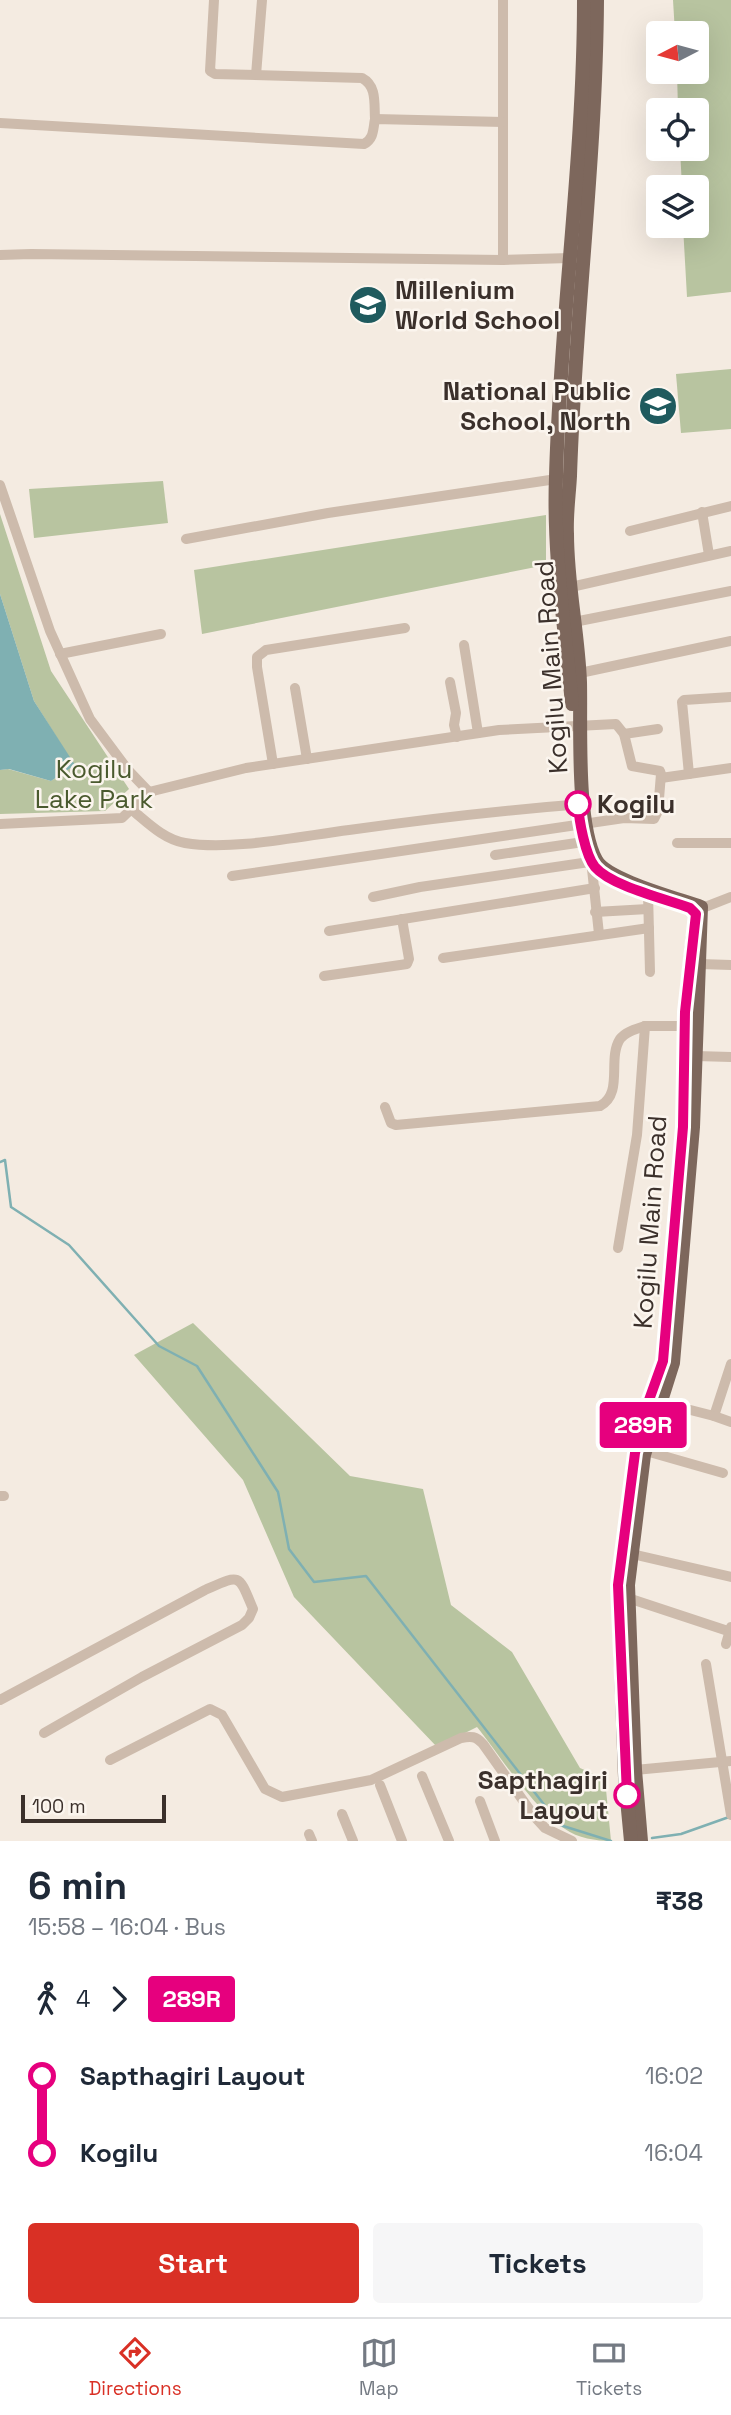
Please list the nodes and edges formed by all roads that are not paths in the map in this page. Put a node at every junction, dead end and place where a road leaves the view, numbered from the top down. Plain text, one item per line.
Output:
1 (214, 0) edge
2 (262, 0) edge
3 (503, 0) edge
4 (584, 0) edge
5 (597, 0) edge
6 (256, 75) junction
7 (374, 119) junction
8 (503, 122) junction
9 (0, 123) edge
10 (0, 256) edge
11 (570, 258) junction
12 (503, 260) junction
13 (562, 478) junction
14 (0, 485) edge
15 (731, 506) edge
16 (702, 512) junction
17 (630, 530) dead end
18 (186, 539) dead end
19 (731, 551) edge
20 (709, 555) junction
21 (571, 587) junction
22 (731, 591) edge
23 (574, 622) junction
24 (405, 628) dead end
25 (161, 635) dead end
26 (731, 641) edge
27 (464, 645) dead end
28 (60, 653) junction
29 (580, 673) junction
30 (450, 682) dead end
31 (295, 688) dead end
32 (731, 697) edge
33 (578, 727) junction
34 (658, 729) dead end
35 (478, 733) junction
36 (624, 734) junction
37 (457, 737) junction
38 (307, 759) junction
39 (273, 764) junction
40 (731, 768) edge
41 (689, 774) junction
42 (661, 778) junction
43 (149, 792) junction
44 (581, 804) junction
45 (131, 809) junction
46 (0, 824) edge
47 (583, 824) junction
48 (588, 841) junction
49 (677, 843) dead end
50 (731, 843) edge
51 (495, 855) dead end
52 (596, 863) junction
53 (232, 876) dead end
54 (594, 888) junction
55 (648, 893) junction
56 (373, 897) dead end
57 (731, 897) edge
58 (648, 909) junction
59 (698, 909) junction
60 (595, 912) junction
61 (402, 919) junction
62 (649, 928) junction
63 (329, 931) dead end
64 (599, 934) junction
65 (443, 958) dead end
66 (700, 964) junction
67 (731, 965) edge
68 (650, 972) dead end
69 (324, 976) dead end
70 (692, 996) junction
71 (645, 1026) junction
72 (685, 1027) junction
73 (696, 1056) junction
74 (731, 1057) edge
75 (385, 1107) dead end
76 (618, 1248) dead end
77 (731, 1364) edge
78 (655, 1401) junction
79 (714, 1416) junction
80 (731, 1422) edge
81 (646, 1451) junction
82 (723, 1473) dead end
83 (632, 1554) junction
84 (731, 1577) edge
85 (628, 1598) junction
86 (731, 1631) edge
87 (726, 1644) dead end
88 (706, 1664) dead end
89 (0, 1700) edge
90 (44, 1733) dead end
91 (110, 1760) dead end
92 (727, 1762) edge
93 (630, 1768) junction
94 (422, 1776) dead end
95 (380, 1785) dead end
96 (480, 1801) dead end
97 (731, 1813) edge
98 (342, 1814) dead end
99 (353, 1841) edge
100 (402, 1841) edge
101 (449, 1841) edge
102 (495, 1841) edge
103 (572, 1841) edge
104 (631, 1841) edge
105 (641, 1841) edge

1 - 6 street
2 - 6 street
3 - 8 street
4 - 11 main road, Kogilu Main Road
5 - 13 main road, Kogilu Main Road
6 - 7 street
7 - 8 street
7 - 9 street
8 - 12 street
10 - 12 street
11 - 12 street
11 - 13 main road, Kogilu Main Road
13 - 18 street
13 - 21 main road, Kogilu Main Road
13 - 33 main road, Kogilu Main Road
14 - 28 street
15 - 16 street
16 - 17 street
16 - 20 street
19 - 20 street
20 - 21 street
21 - 23 main road, Kogilu Main Road
22 - 23 street
23 - 29 main road, Kogilu Main Road
24 - 39 street
25 - 28 street
26 - 29 street
27 - 35 street
28 - 43 street
29 - 33 main road, Kogilu Main Road
30 - 37 street
31 - 38 street
32 - 41 street
33 - 35 street
33 - 36 street
33 - 44 main road, Kogilu Main Road
34 - 36 street
35 - 37 street
36 - 42 street
37 - 38 street
38 - 39 street
39 - 43 street
40 - 41 street
41 - 42 street
42 - 47 street
43 - 45 street
44 - 45 street
44 - 47 main road, Kogilu Main Road
45 - 46 street
47 - 48 main road, Kogilu Main Road
47 - 53 street
48 - 51 street
48 - 52 main road, Kogilu Main Road
49 - 50 street
52 - 54 street
52 - 55 main road
52 - 56 street
52 - 59 main road
54 - 60 street
54 - 61 street
55 - 58 street
55 - 59 main road
57 - 59 street
58 - 60 street
58 - 62 street
59 - 66 main road, Kogilu Main Road
59 - 70 main road, Kogilu Main Road
60 - 64 street
61 - 63 street
61 - 69 street
62 - 64 street
62 - 68 street
64 - 65 street
66 - 67 street
66 - 70 main road, Kogilu Main Road
70 - 72 main road, Kogilu Main Road
70 - 73 main road, Kogilu Main Road
71 - 72 street
71 - 75 street
71 - 76 street
72 - 78 main road, Kogilu Main Road
73 - 74 street
73 - 78 main road, Kogilu Main Road
77 - 79 street
78 - 79 street
78 - 81 main road, Kogilu Main Road
78 - 93 main road, Kogilu Main Road
79 - 80 street
81 - 82 street
81 - 83 main road, Kogilu Main Road
83 - 84 street
83 - 85 main road, Kogilu Main Road
85 - 86 street
85 - 93 main road, Kogilu Main Road
86 - 87 street
88 - 92 street
89 - 90 street
91 - 103 street
92 - 93 street
92 - 97 street
93 - 104 main road, Kogilu Main Road
93 - 105 main road, Kogilu Main Road
94 - 101 street
95 - 100 street
96 - 102 street
98 - 99 street

